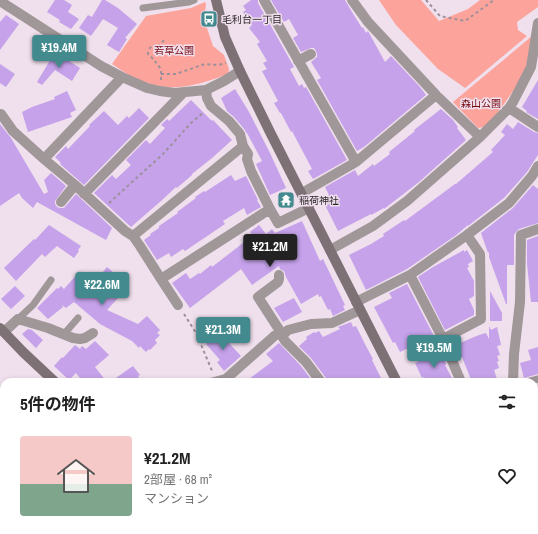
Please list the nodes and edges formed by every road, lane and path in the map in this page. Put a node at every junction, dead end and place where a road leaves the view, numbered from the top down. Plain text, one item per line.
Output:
1 (194, 0) edge
2 (216, 0) edge
3 (264, 0) edge
4 (352, 0) edge
5 (426, 0) edge
6 (494, 0) edge
7 (0, 1) edge
8 (143, 8) dead end
9 (210, 23) dead end
10 (538, 23) edge
11 (205, 24) dead end
12 (164, 40) dead end
13 (311, 54) dead end
14 (229, 61) dead end
15 (298, 61) junction
16 (240, 71) junction
17 (161, 74) junction
18 (122, 77) junction
19 (206, 90) junction
20 (160, 91) junction
21 (184, 92) junction
22 (436, 95) junction
23 (509, 108) junction
24 (0, 114) edge
25 (199, 116) dead end
26 (538, 127) edge
27 (480, 138) junction
28 (244, 146) junction
29 (44, 159) junction
30 (356, 162) junction
31 (538, 166) edge
32 (535, 179) edge
33 (75, 185) junction
34 (302, 193) junction
35 (84, 194) junction
36 (112, 201) dead end
37 (61, 202) dead end
38 (309, 208) junction
39 (270, 209) junction
40 (538, 229) edge
41 (467, 235) junction
42 (133, 236) junction
43 (330, 250) junction
44 (279, 275) dead end
45 (410, 275) junction
46 (51, 280) dead end
47 (160, 280) junction
48 (178, 305) joint
49 (358, 306) junction
50 (78, 318) dead end
51 (18, 319) junction
52 (2, 330) edge
53 (93, 333) dead end
54 (64, 334) junction
55 (281, 334) junction
56 (443, 339) junction
57 (51, 378) edge
58 (225, 378) joint
59 (318, 378) edge
60 (395, 378) edge
61 (460, 378) edge
62 (513, 378) edge

1 - 8 lane
2 - 16 street
3 - 15 street
4 - 22 street
5 - 6 path
7 - 18 street
9 - 11 path
10 - 23 street
12 - 17 path
13 - 15 street
14 - 17 path
15 - 30 street
16 - 19 street
16 - 34 street
17 - 20 path
18 - 20 street
18 - 29 street
19 - 21 street
19 - 28 street
20 - 21 street
21 - 35 street
22 - 27 street
22 - 30 street
23 - 26 street
23 - 27 street
24 - 29 street
25 - 36 path
27 - 43 street
28 - 39 street
28 - 42 street
29 - 33 street
30 - 34 street
31 - 32 street
32 - 41 street
33 - 35 street
33 - 37 street
34 - 38 street
35 - 42 street
38 - 39 street
38 - 43 street
39 - 47 street
40 - 62 street
41 - 45 street
41 - 56 street
42 - 47 street
43 - 49 street
44 - 55 street
45 - 49 street
45 - 56 street
46 - 51 lane
47 - 48 street
48 - 58 path
49 - 55 street
49 - 60 street
50 - 54 lane
51 - 52 street
51 - 54 street
52 - 57 street
53 - 54 street
55 - 58 street
55 - 59 street
56 - 61 street

